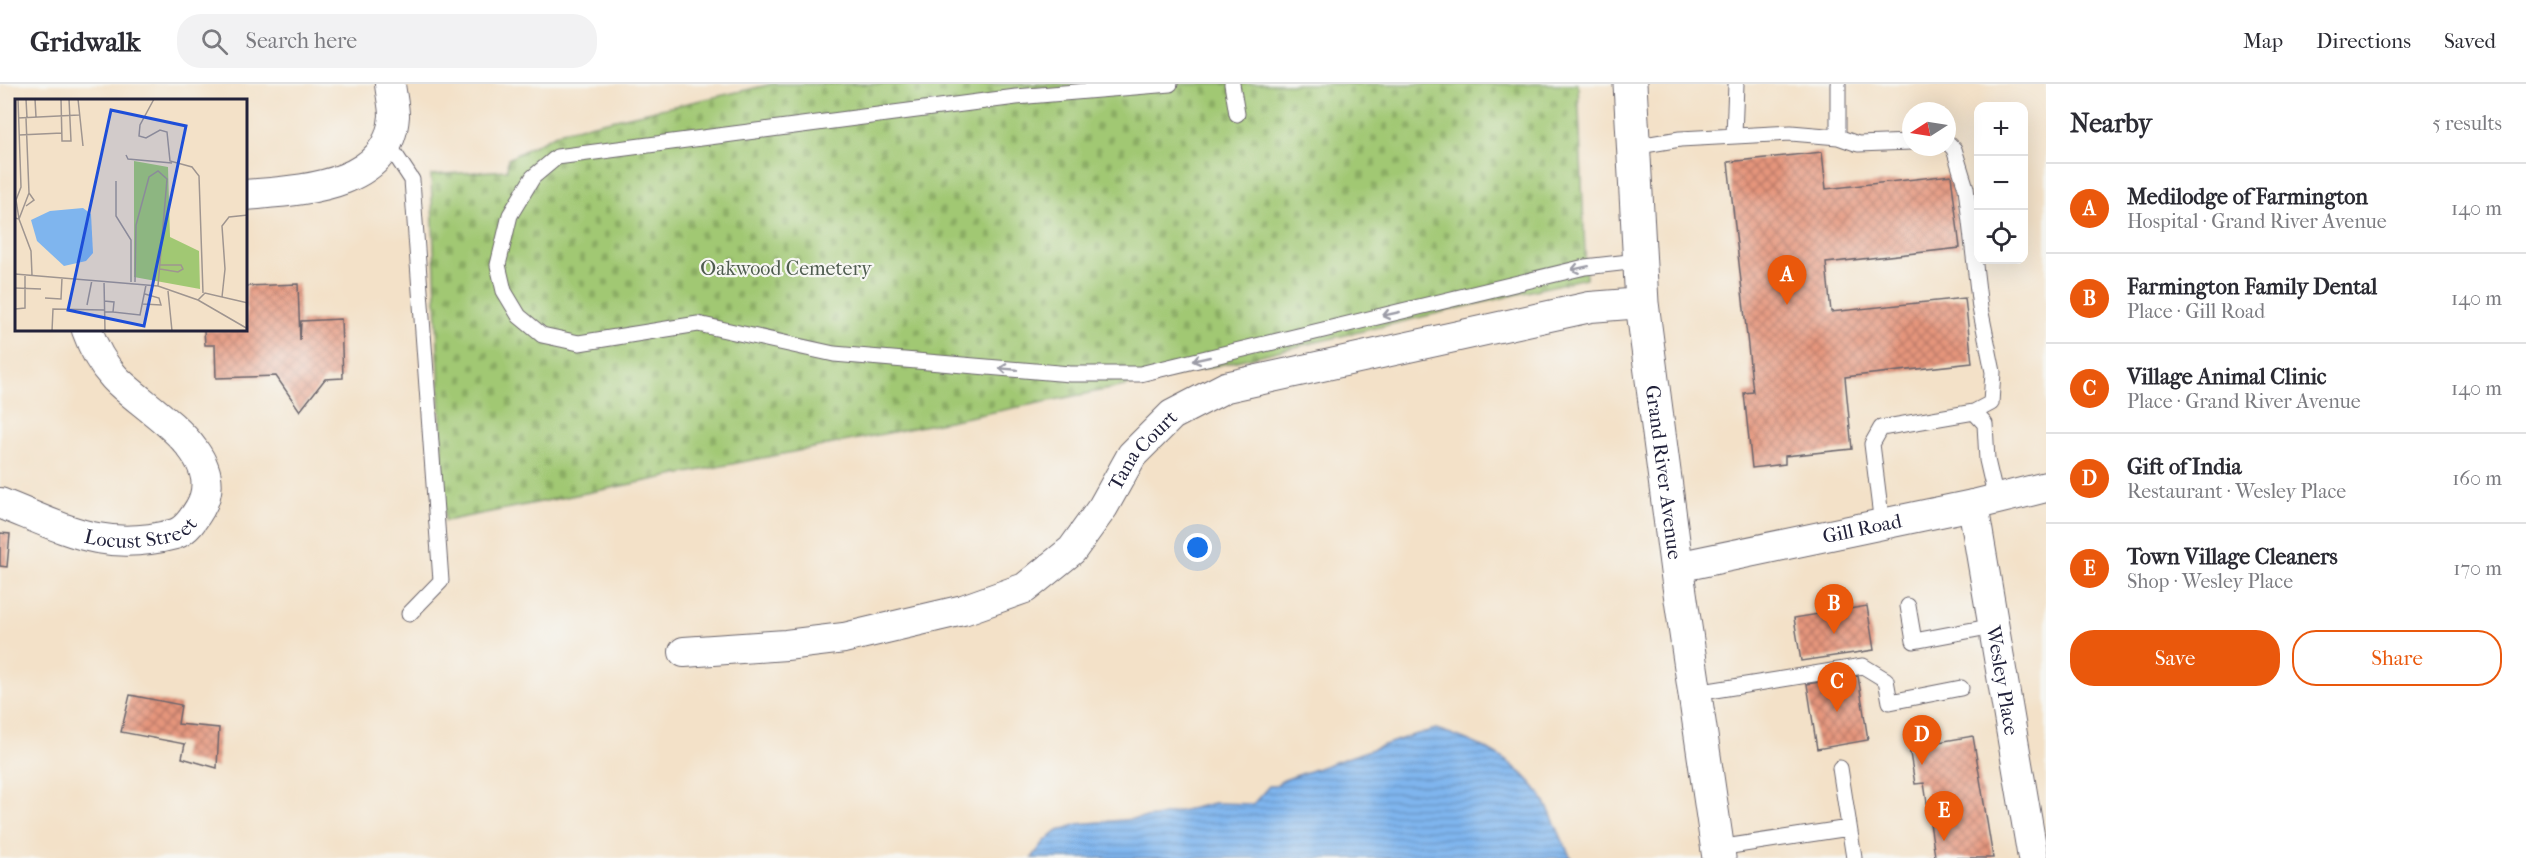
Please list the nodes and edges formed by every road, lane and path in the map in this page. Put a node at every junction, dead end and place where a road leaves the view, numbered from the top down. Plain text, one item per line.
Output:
1 (390, 84) edge
2 (1170, 84) edge
3 (1232, 84) edge
4 (1630, 84) edge
5 (1736, 84) edge
6 (1838, 84) edge
7 (1237, 114) dead end
8 (1734, 135) junction
9 (1838, 137) junction
10 (387, 142) junction
11 (1902, 142) edge
12 (1633, 147) junction
13 (1956, 156) edge
14 (248, 195) edge
15 (1638, 261) junction
16 (1642, 303) junction
17 (88, 332) edge
18 (1974, 412) junction
19 (2046, 487) edge
20 (1985, 502) junction
21 (0, 503) edge
22 (1882, 525) junction
23 (1677, 567) junction
24 (1908, 606) dead end
25 (409, 614) dead end
26 (1994, 627) junction
27 (684, 652) dead end
28 (1961, 688) dead end
29 (1696, 693) junction
30 (1840, 768) dead end
31 (1849, 828) junction
32 (1718, 853) edge
33 (1854, 858) edge
34 (2033, 858) edge

1 - 10 street
15 -> 2 lane
3 - 7 lane
4 - 12 main road, Grand River Avenue
5 - 8 lane
6 - 9 lane
8 - 9 lane
8 - 12 lane
9 - 11 lane
10 - 14 street
10 - 25 lane
12 - 15 main road, Grand River Avenue
13 - 18 lane
15 - 16 main road, Grand River Avenue
16 - 23 main road, Grand River Avenue
16 - 27 street, Tana Court
17 - 21 street, Locust Street
18 - 20 lane
18 - 22 lane
19 - 20 street, Gill Road
20 - 22 street, Gill Road
20 - 26 street, Wesley Place
22 - 23 street, Gill Road
23 - 29 main road, Grand River Avenue
24 - 26 lane
26 - 34 street, Wesley Place
28 - 29 lane
29 - 32 main road, Grand River Avenue
30 - 31 lane
31 - 32 lane
31 - 33 lane

